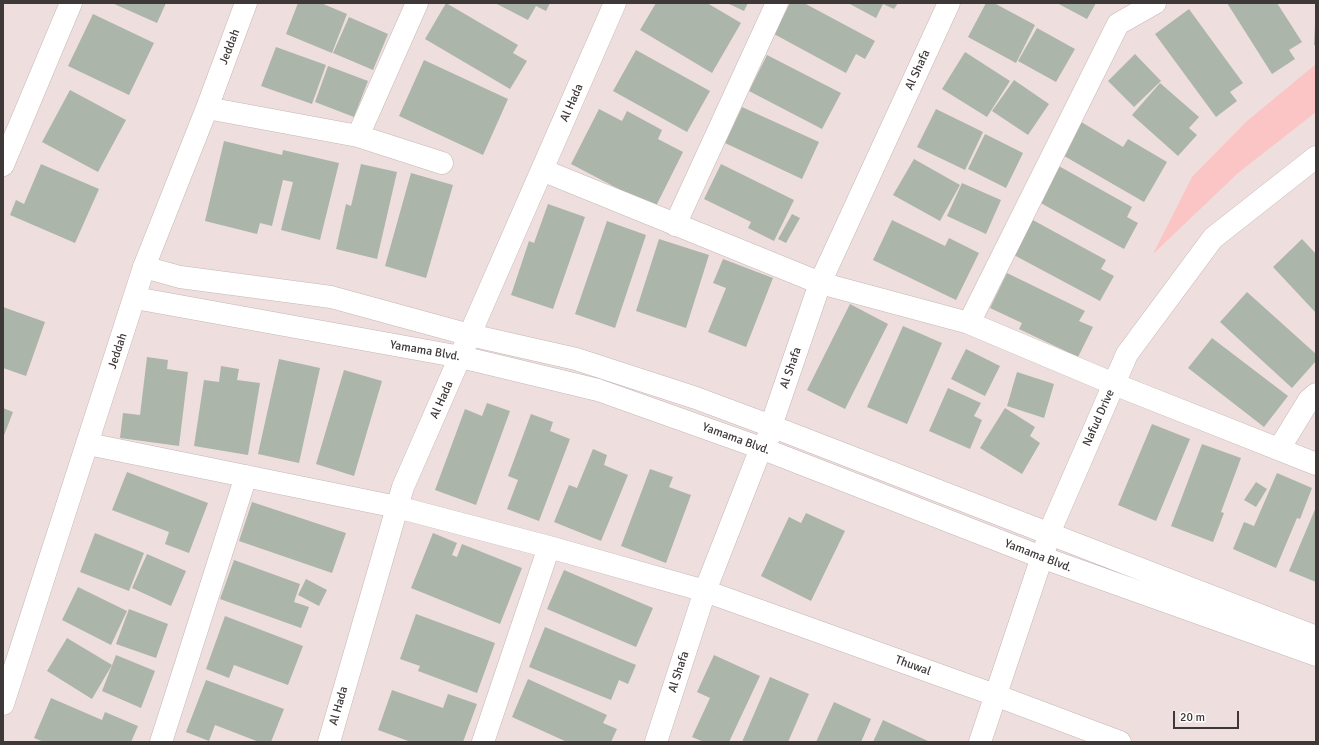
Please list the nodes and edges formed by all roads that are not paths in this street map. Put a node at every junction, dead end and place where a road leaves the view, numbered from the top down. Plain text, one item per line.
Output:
1 (71, 3) edge
2 (246, 3) edge
3 (418, 3) edge
4 (615, 3) edge
5 (777, 3) edge
6 (949, 3) edge
7 (1128, 3) edge
8 (1155, 3) edge
9 (1118, 24) junction
10 (207, 108) junction
11 (358, 136) junction
12 (1316, 157) edge
13 (442, 164) dead end
14 (3, 165) edge
15 (542, 170) junction
16 (675, 224) junction
17 (144, 267) junction
18 (820, 283) junction
19 (135, 298) junction
20 (969, 324) junction
21 (470, 335) junction
22 (460, 357) junction
23 (1114, 384) junction
24 (1316, 394) edge
25 (771, 426) junction
26 (88, 444) junction
27 (761, 448) junction
28 (1279, 449) junction
29 (1316, 464) edge
30 (246, 476) junction
31 (397, 507) junction
32 (1049, 534) junction
33 (549, 547) junction
34 (1041, 557) junction
35 (705, 591) junction
36 (1316, 637) edge
37 (1316, 655) edge
38 (995, 695) junction
39 (3, 704) edge
40 (161, 742) edge
41 (329, 742) edge
42 (483, 742) edge
43 (656, 742) edge
44 (980, 742) edge
45 (1120, 742) edge

1 - 14 street
2 - 10 street, Jeddah
3 - 11 street
4 - 15 street, Al Hada
5 - 16 street
6 - 18 street, Al Shafa
7 - 9 street
8 - 9 street
9 - 20 street
10 - 11 street
10 - 17 street, Jeddah
11 - 13 street
12 - 23 street, Nafud Drive
15 - 16 street
15 - 21 street, Al Hada
16 - 18 street
17 - 19 street, Jeddah
17 - 21 street, Yamama Blvd.
18 - 20 street
18 - 25 street, Al Shafa
19 - 22 street, Yamama Blvd.
19 - 26 street, Jeddah
20 - 23 street
21 - 22 street, Al Hada
21 - 25 street, Yamama Blvd.
22 - 27 street, Yamama Blvd.
22 - 31 street, Al Hada
23 - 28 street
23 - 32 street, Nafud Drive
24 - 28 street
25 - 27 street, Al Shafa
25 - 32 street, Yamama Blvd.
26 - 30 street, Thuwal
26 - 39 street, Jeddah
27 - 34 street, Yamama Blvd.
27 - 35 street, Al Shafa
28 - 29 street
30 - 31 street, Thuwal
30 - 40 street
31 - 33 street, Thuwal
31 - 41 street, Al Hada
32 - 34 street, Nafud Drive
32 - 36 street, Yamama Blvd.
33 - 35 street, Thuwal
33 - 42 street
34 - 37 street, Yamama Blvd.
34 - 38 street, Nafud Drive
35 - 38 street, Thuwal
35 - 43 street, Al Shafa
38 - 44 street, Nafud Drive
38 - 45 street, Thuwal

